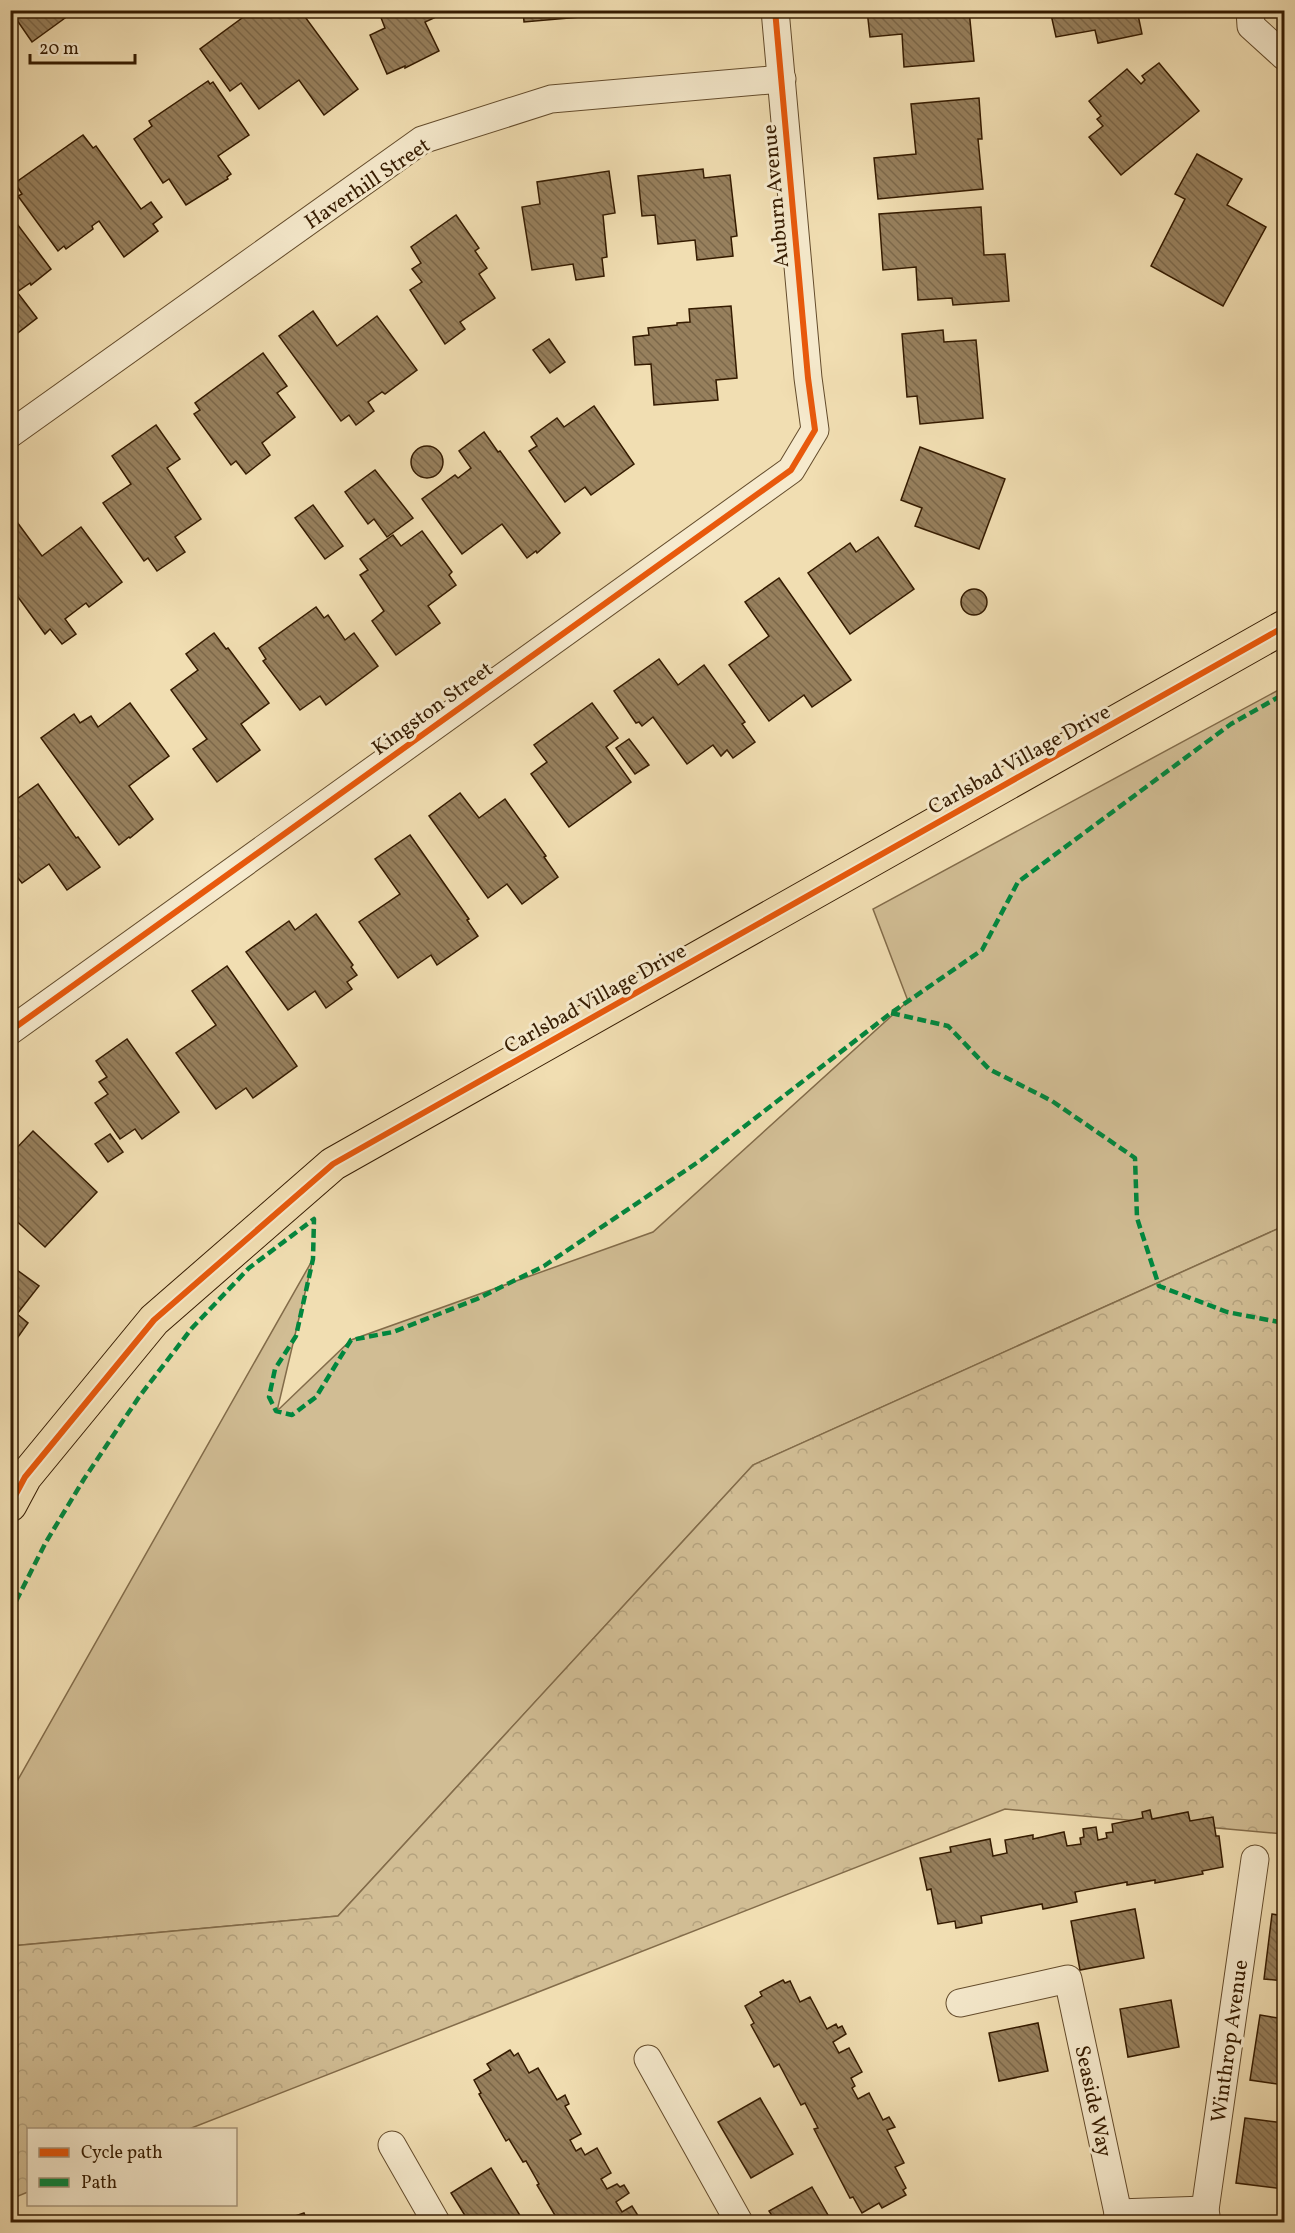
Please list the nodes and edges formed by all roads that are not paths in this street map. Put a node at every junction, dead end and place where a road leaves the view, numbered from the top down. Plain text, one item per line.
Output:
1 (775, 10) edge
2 (1250, 10) edge
3 (1284, 56) edge
4 (782, 79) junction
5 (808, 378) joint
6 (10, 434) edge
7 (1284, 627) edge
8 (10, 1030) edge
9 (10, 1505) edge
10 (1255, 1859) dead end
11 (960, 2003) dead end
12 (648, 2059) dead end
13 (392, 2145) dead end
14 (1206, 2216) edge
15 (1117, 2218) edge
16 (436, 2223) edge
17 (740, 2223) edge

1 - 4 street, Auburn Avenue
2 - 3 street
4 - 5 street, Auburn Avenue
4 - 6 street, Haverhill Street
5 - 8 street, Kingston Street
7 - 9 main road, Carlsbad Village Drive
10 - 14 street, Winthrop Avenue
11 - 15 street, Seaside Way
12 - 17 street
13 - 16 street
14 - 15 street

